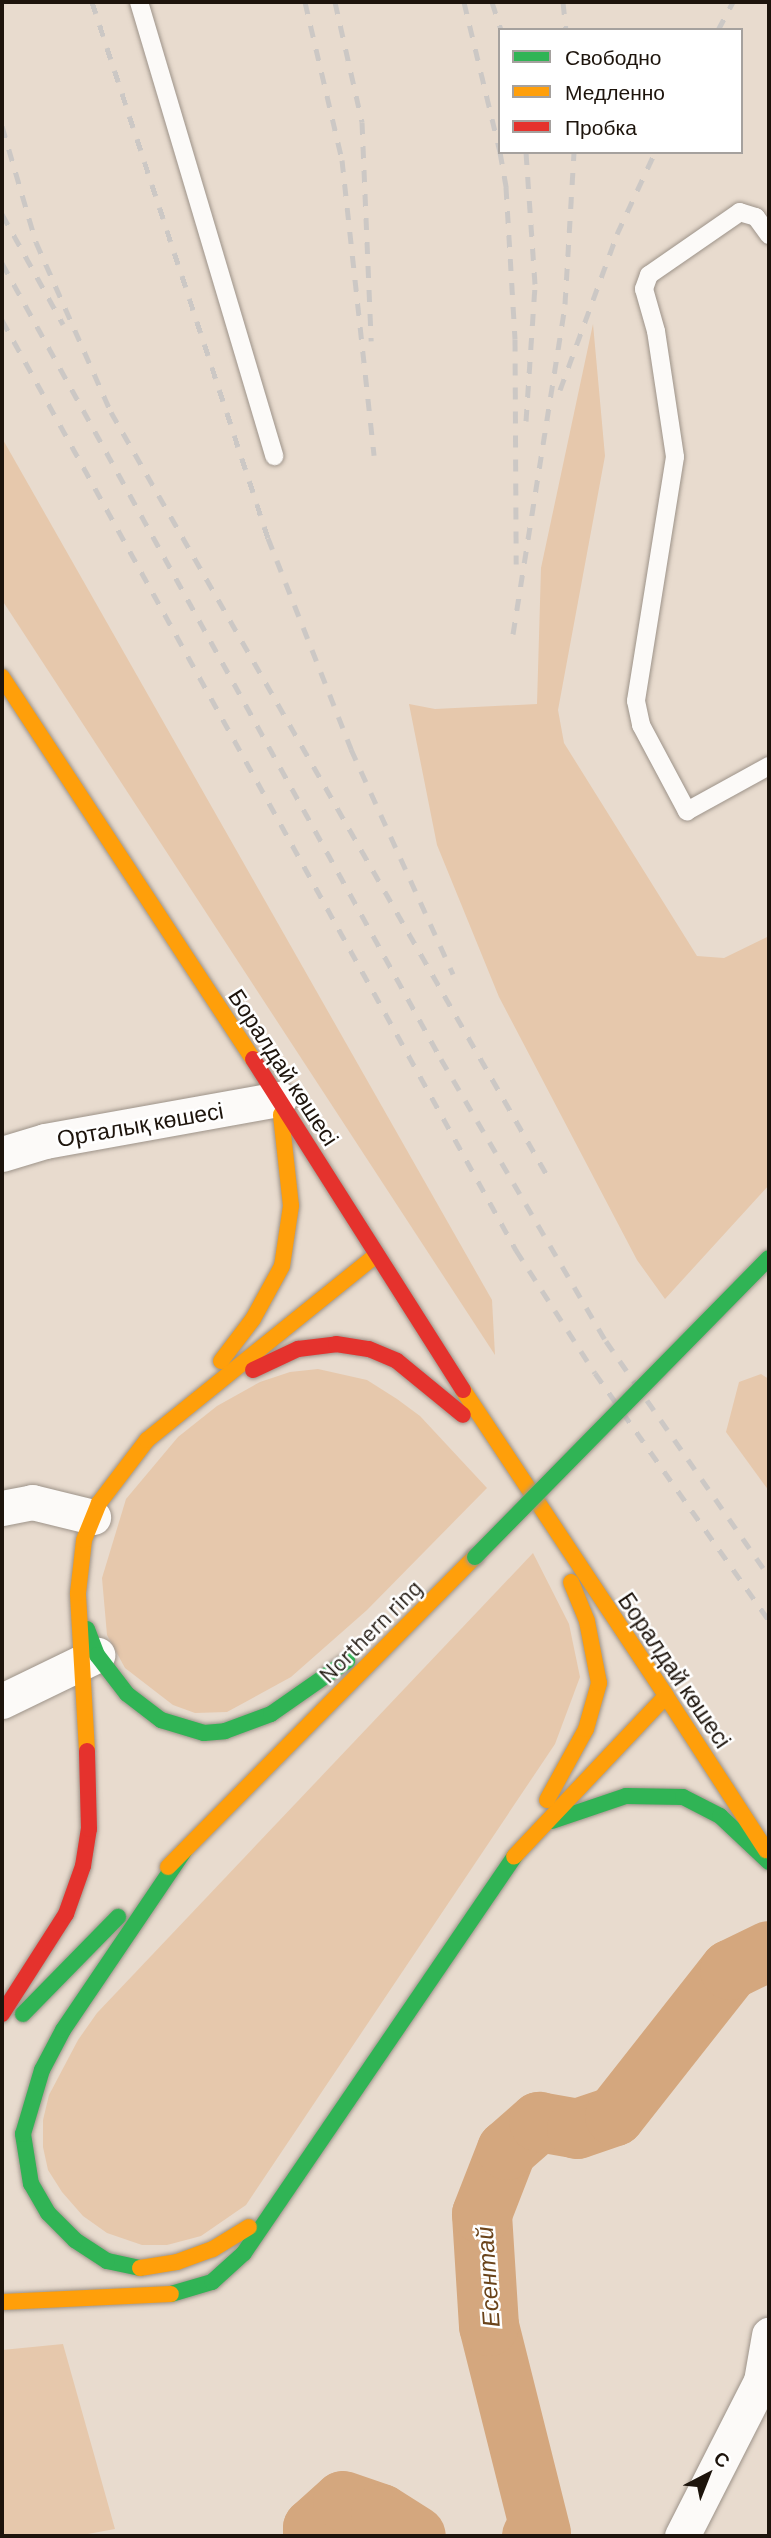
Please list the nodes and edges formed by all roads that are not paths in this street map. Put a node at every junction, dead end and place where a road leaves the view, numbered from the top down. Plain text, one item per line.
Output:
1 (139, 2) edge
2 (769, 235) edge
3 (274, 456) dead end
4 (2, 677) edge
5 (769, 766) edge
6 (279, 1099) junction
7 (2, 1154) edge
8 (376, 1255) junction
9 (769, 1258) edge
10 (178, 1413) junction
11 (523, 1485) junction
12 (2, 1508) edge
13 (542, 1513) junction
14 (93, 1517) junction
15 (445, 1589) junction
16 (90, 1659) junction
17 (666, 1696) junction
18 (2, 1701) edge
19 (521, 1847) junction
20 (185, 1850) junction
21 (769, 1854) edge
22 (769, 1862) edge
23 (2, 2014) edge
24 (2, 2035) edge
25 (287, 2192) junction
26 (2, 2302) edge
27 (769, 2334) edge
28 (682, 2536) edge

1 - 3 lane
2 - 5 lane
4 - 6 main road, Боралдай көшесі
6 - 7 street, Орталық көшесі
6 - 8 main road, Боралдай көшесі
6 - 10 main road
8 - 10 main road
8 - 11 main road, Боралдай көшесі
9 - 15 main road, Northern ring, bridge
10 - 11 main road
10 - 14 main road
11 - 13 main road
12 - 14 street
13 - 17 main road, Боралдай көшесі
13 - 19 main road
14 - 16 main road
15 - 16 main road
15 - 20 main road, Northern ring
16 - 18 street
16 - 23 main road
17 - 19 main road
17 - 21 main road, Боралдай көшесі
19 - 22 main road
19 - 25 main road
20 - 24 main road, Northern ring
20 - 25 main road
25 - 26 main road
27 - 28 street

